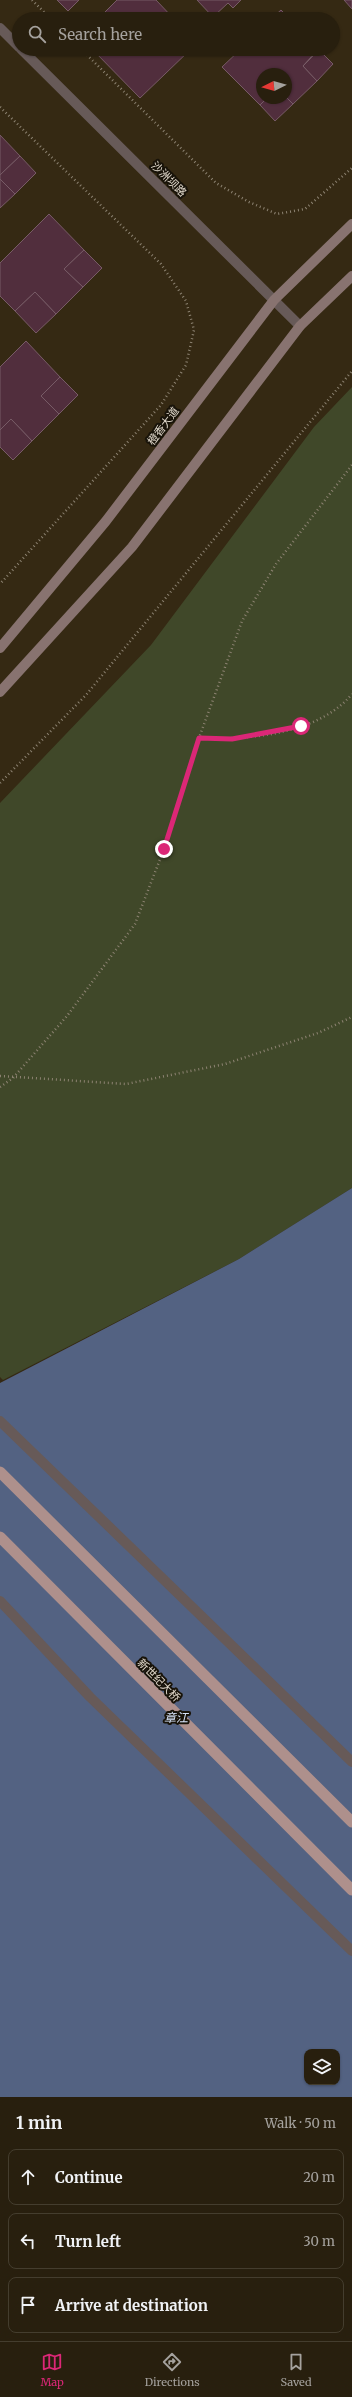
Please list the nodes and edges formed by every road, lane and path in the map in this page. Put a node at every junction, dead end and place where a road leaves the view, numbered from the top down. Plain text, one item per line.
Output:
1 (32, 0) edge
2 (44, 12) edge
3 (0, 28) edge
4 (12, 40) edge
5 (28, 56) edge
6 (88, 56) edge
7 (0, 107) edge
8 (352, 168) edge
9 (352, 224) edge
10 (352, 276) edge
11 (274, 300) junction
12 (300, 326) junction
13 (352, 371) edge
14 (352, 465) edge
15 (0, 584) edge
16 (0, 648) edge
17 (0, 692) edge
18 (352, 694) edge
19 (199, 738) junction
20 (0, 783) edge
21 (352, 1017) edge
22 (0, 1076) edge
23 (13, 1078) junction
24 (0, 1087) edge
25 (0, 1420) edge
26 (0, 1472) edge
27 (0, 1537) edge
28 (0, 1601) edge
29 (352, 1762) edge
30 (352, 1822) edge
31 (352, 1890) edge
32 (352, 1951) edge

1 - 2 path
3 - 4 street
5 - 11 street, 沙洲坝路
6 - 8 path
7 - 15 path
9 - 11 main road, 橙香大道
10 - 12 main road
11 - 12 street, 沙洲坝路
11 - 16 main road, 橙香大道
12 - 17 main road
13 - 20 path
14 - 19 path
18 - 19 path
19 - 23 path
21 - 23 path
22 - 23 path
23 - 24 path
25 - 29 street
26 - 30 highway
27 - 31 highway, 新世纪大桥
28 - 32 street

